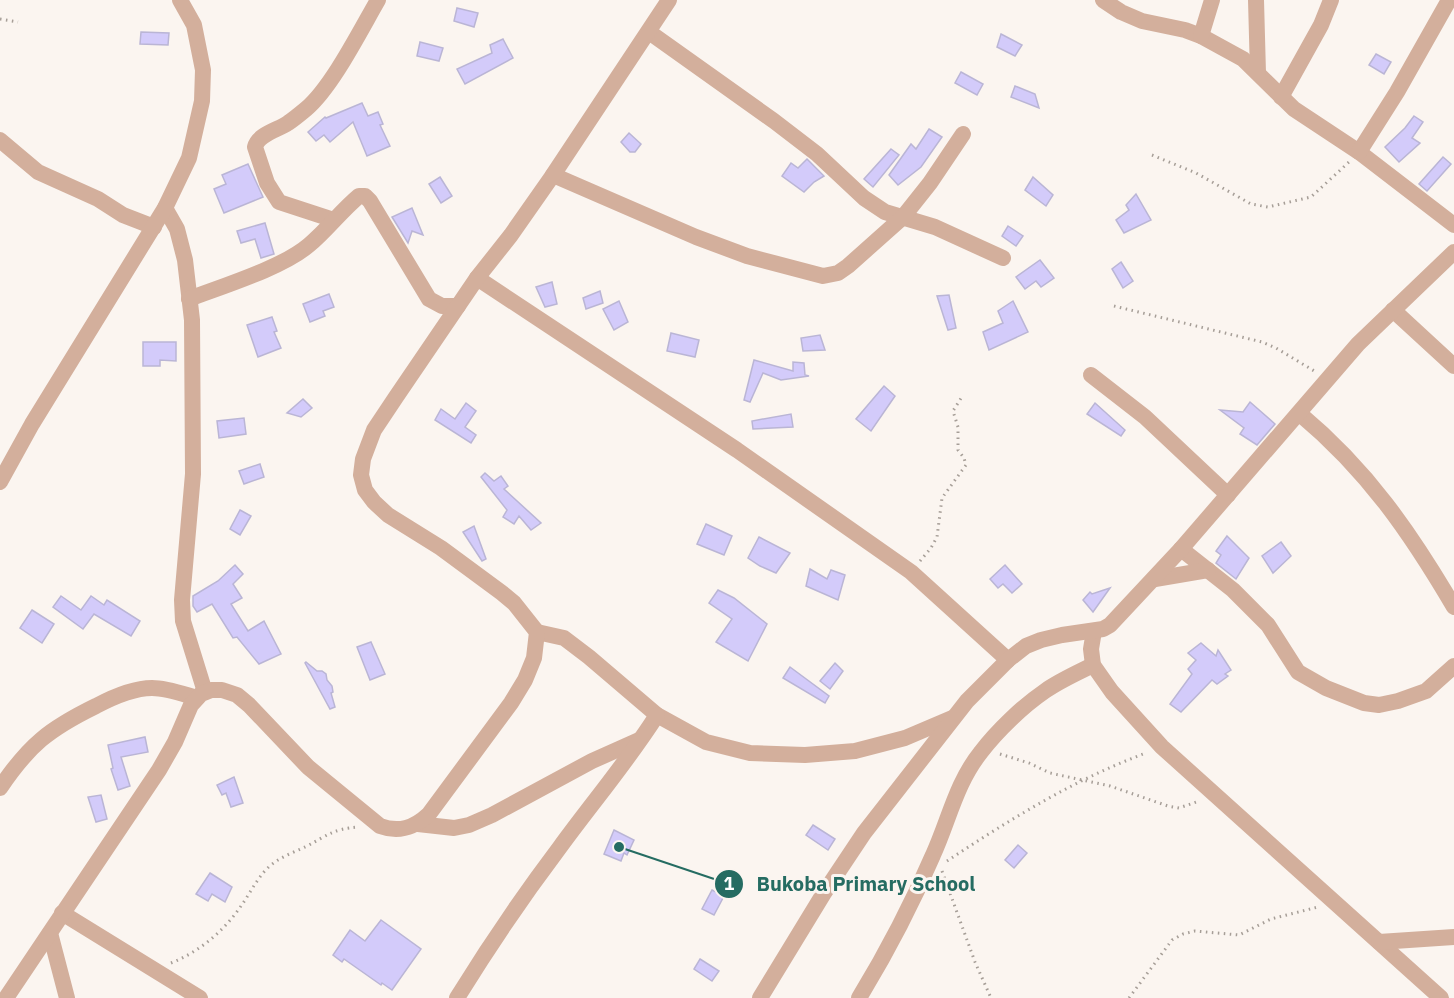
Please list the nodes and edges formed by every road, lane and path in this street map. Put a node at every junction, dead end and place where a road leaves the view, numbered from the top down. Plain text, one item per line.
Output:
1 (180, 0) edge
2 (378, 0) edge
3 (669, 0) edge
4 (1103, 0) edge
5 (1212, 0) edge
6 (1256, 0) edge
7 (1331, 0) edge
8 (1449, 0) edge
9 (0, 19) edge
10 (18, 22) dead end
11 (649, 32) junction
12 (1201, 36) junction
13 (1258, 73) junction
14 (1281, 97) junction
15 (963, 134) dead end
16 (0, 140) edge
17 (1359, 152) junction
18 (1152, 154) dead end
19 (553, 175) junction
20 (165, 208) junction
21 (903, 217) junction
22 (334, 220) junction
23 (1454, 225) edge
24 (154, 227) junction
25 (1454, 252) edge
26 (1003, 258) dead end
27 (477, 278) junction
28 (189, 299) junction
29 (458, 306) junction
30 (1114, 306) dead end
31 (1393, 310) junction
32 (1454, 366) edge
33 (1091, 375) dead end
34 (1328, 380) junction
35 (963, 395) dead end
36 (1299, 414) junction
37 (0, 482) edge
38 (1228, 495) junction
39 (1181, 549) junction
40 (1208, 570) junction
41 (911, 572) junction
42 (1155, 579) junction
43 (1454, 607) edge
44 (1094, 631) junction
45 (537, 632) junction
46 (1008, 660) junction
47 (1093, 664) junction
48 (1454, 666) edge
49 (201, 695) junction
50 (657, 715) junction
51 (953, 718) junction
52 (643, 738) junction
53 (1162, 747) junction
54 (981, 752) junction
55 (1085, 780) junction
56 (0, 788) edge
57 (1215, 795) junction
58 (418, 824) junction
59 (380, 826) junction
60 (1335, 903) junction
61 (63, 913) junction
62 (50, 933) junction
63 (1454, 937) edge
64 (1379, 942) junction
65 (155, 970) junction
66 (6, 998) edge
67 (67, 998) edge
68 (200, 998) edge
69 (457, 998) edge
70 (760, 998) edge
71 (859, 998) edge
72 (991, 998) edge
73 (1129, 998) edge
74 (1441, 998) edge

1 - 20 street
2 - 22 street
3 - 11 street
4 - 12 street
5 - 12 street
6 - 13 street
7 - 14 street
8 - 17 street
9 - 10 path
11 - 19 street
11 - 21 street
12 - 13 street
13 - 14 street
14 - 17 street
15 - 21 street
16 - 24 street
17 - 18 path
17 - 23 street
19 - 21 street
19 - 27 street
20 - 24 street
20 - 28 street
21 - 26 street
22 - 28 street
22 - 29 street
24 - 37 street
25 - 31 street
27 - 29 street
27 - 41 street
28 - 49 street
29 - 45 street
30 - 34 path
31 - 32 street
31 - 34 street
33 - 38 street
34 - 36 street
35 - 41 path
36 - 38 street
36 - 43 street
38 - 39 street
39 - 40 street
39 - 42 street
40 - 42 street
40 - 48 street
41 - 46 street
42 - 44 street
44 - 46 street
44 - 47 street
45 - 50 street
45 - 58 street
46 - 51 street
47 - 53 street
47 - 54 street
49 - 56 street
49 - 59 street
49 - 61 street
50 - 51 street
50 - 52 street
51 - 70 street
52 - 58 street
52 - 69 street
53 - 55 path
53 - 57 street
54 - 55 path
54 - 71 street
55 - 57 path
55 - 72 path
57 - 60 street
58 - 59 street
59 - 65 path
60 - 64 street
60 - 73 path
61 - 62 street
61 - 65 street
62 - 66 street
62 - 67 street
63 - 64 street
64 - 74 street
65 - 68 street

